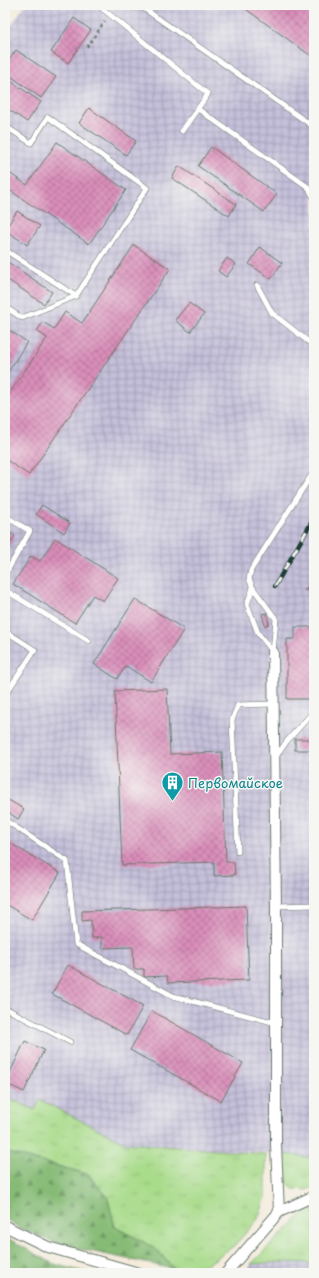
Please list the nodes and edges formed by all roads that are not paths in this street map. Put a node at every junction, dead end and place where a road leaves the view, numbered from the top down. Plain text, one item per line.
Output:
1 (98, 5) edge
2 (139, 5) edge
3 (198, 109) junction
4 (5, 126) edge
5 (314, 127) edge
6 (182, 131) dead end
7 (314, 198) edge
8 (5, 250) edge
9 (257, 285) dead end
10 (76, 296) junction
11 (6, 310) edge
12 (314, 346) edge
13 (314, 471) edge
14 (5, 516) edge
15 (5, 575) edge
16 (253, 588) junction
17 (5, 590) edge
18 (5, 631) edge
19 (89, 641) dead end
20 (273, 652) junction
21 (5, 695) edge
22 (274, 704) junction
23 (313, 712) dead end
24 (274, 759) junction
25 (5, 820) edge
26 (238, 852) dead end
27 (314, 905) edge
28 (276, 906) junction
29 (5, 1008) edge
30 (276, 1024) junction
31 (70, 1042) dead end
32 (314, 1196) edge
33 (278, 1212) junction
34 (5, 1226) edge
35 (139, 1273) edge
36 (226, 1273) edge

1 - 3 lane
2 - 5 lane
3 - 6 lane
3 - 7 lane
4 - 10 lane
8 - 10 lane
9 - 12 lane
10 - 11 lane
13 - 16 lane
14 - 15 lane
16 - 20 lane
16 - 20 lane
17 - 19 lane
18 - 21 lane
20 - 22 street
22 - 24 street
22 - 26 lane
23 - 24 lane
24 - 28 street
25 - 30 lane
27 - 28 lane
28 - 30 street
29 - 31 lane
30 - 33 street
32 - 33 street
33 - 36 street
34 - 35 street

